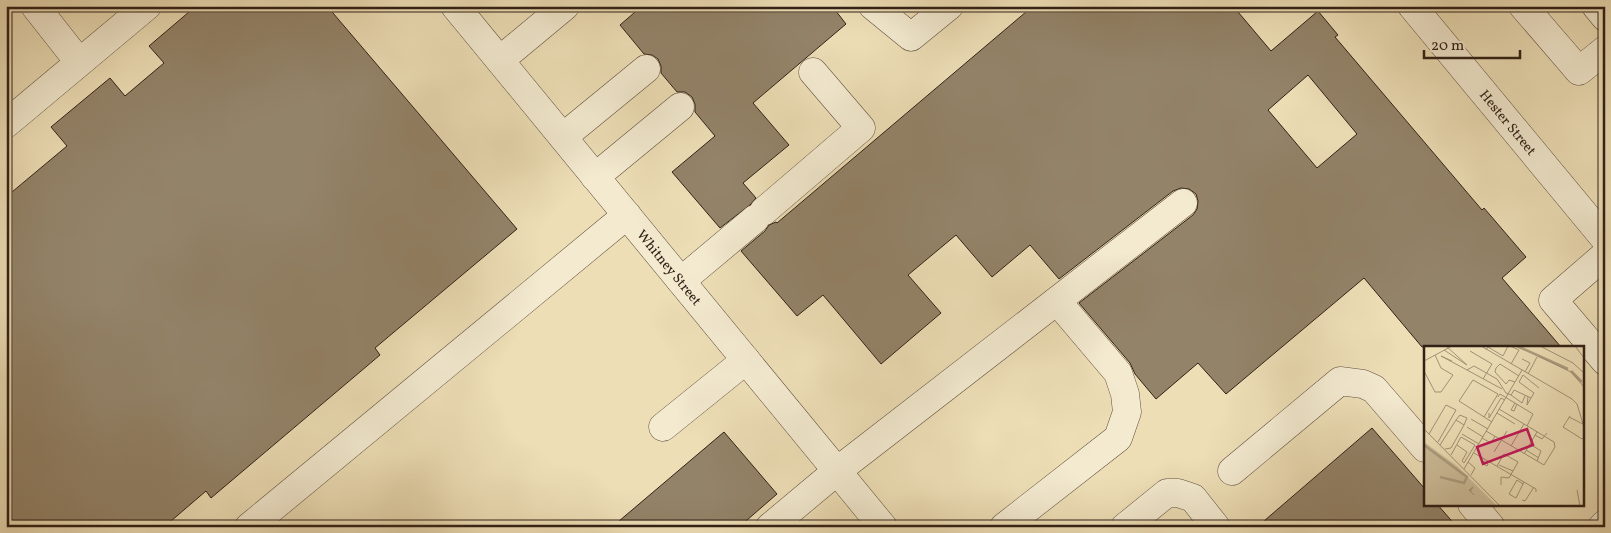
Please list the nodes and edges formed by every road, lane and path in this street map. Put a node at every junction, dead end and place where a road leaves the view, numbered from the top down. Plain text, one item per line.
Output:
1 (34, 6) edge
2 (147, 6) edge
3 (455, 6) edge
4 (565, 6) edge
5 (873, 6) edge
6 (949, 6) edge
7 (1412, 6) edge
8 (1523, 6) edge
9 (1596, 6) edge
10 (1605, 17) edge
11 (1605, 50) edge
12 (500, 60) junction
13 (79, 62) junction
14 (646, 69) dead end
15 (812, 72) dead end
16 (680, 107) dead end
17 (6, 124) edge
18 (562, 137) junction
19 (595, 177) junction
20 (1183, 203) dead end
21 (627, 215) junction
22 (1603, 239) edge
23 (681, 281) junction
24 (1057, 301) junction
25 (746, 360) junction
26 (1605, 361) edge
27 (663, 427) dead end
28 (1424, 447) edge
29 (837, 471) junction
30 (1232, 471) dead end
31 (1474, 506) edge
32 (875, 524) edge
33 (1605, 524) edge
34 (249, 527) edge
35 (770, 527) edge
36 (1004, 527) edge
37 (1125, 527) edge
38 (1216, 527) edge
39 (1491, 527) edge
40 (1602, 527) edge

1 - 13 street
2 - 13 street
3 - 12 street, Whitney Street
4 - 12 street
5 - 6 street
7 - 22 street, Hester Street
8 - 11 street
9 - 10 street
12 - 18 street, Whitney Street
13 - 17 street
14 - 18 street
15 - 23 street
16 - 19 street
18 - 19 street, Whitney Street
19 - 21 street, Whitney Street
20 - 24 street
21 - 23 street, Whitney Street
21 - 34 street
22 - 26 street
23 - 25 street, Whitney Street
24 - 29 street
24 - 36 street
25 - 27 street
25 - 29 street, Whitney Street
28 - 30 street
29 - 32 street, Whitney Street
29 - 35 street
31 - 39 street
33 - 40 street
37 - 38 street

